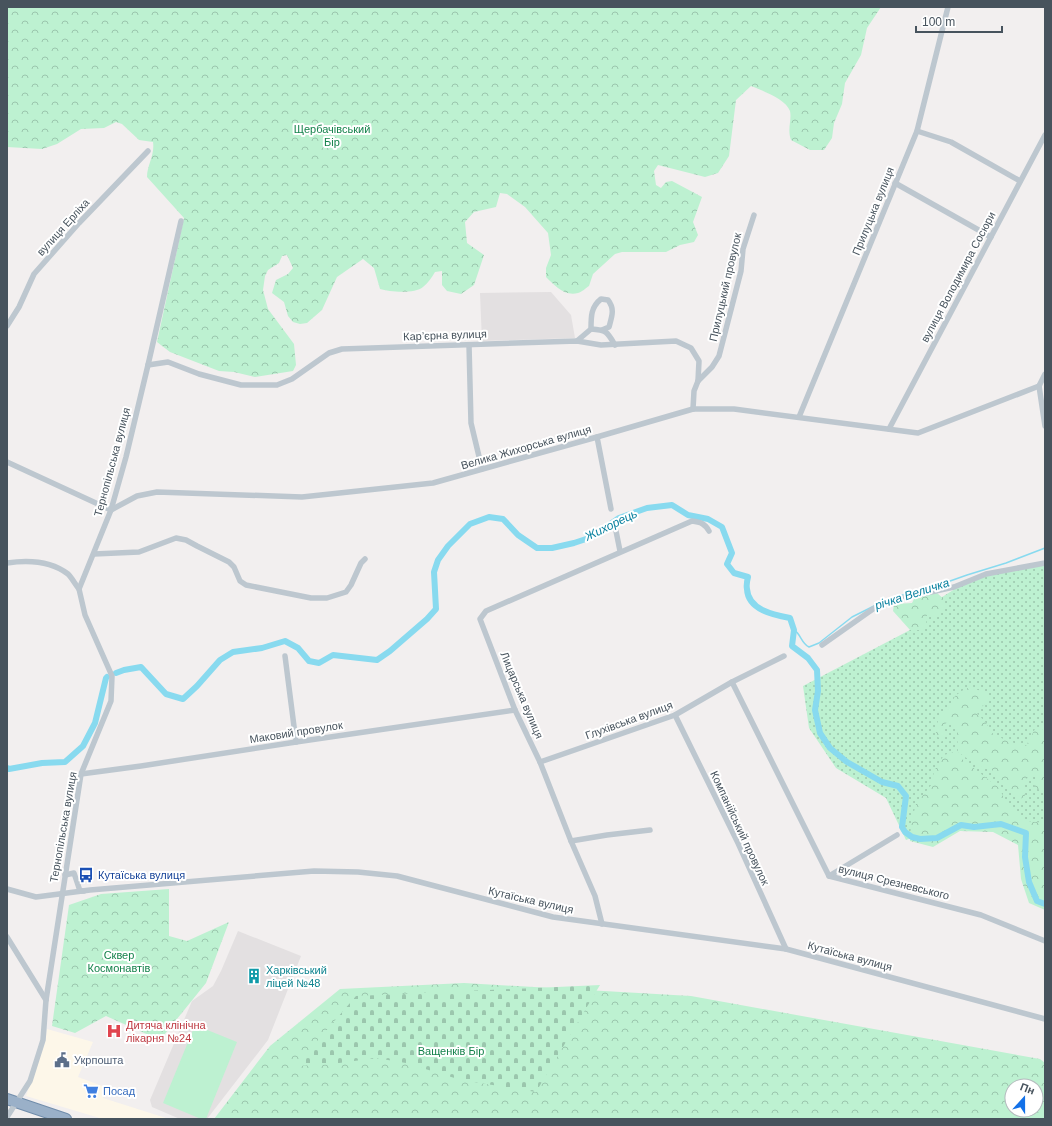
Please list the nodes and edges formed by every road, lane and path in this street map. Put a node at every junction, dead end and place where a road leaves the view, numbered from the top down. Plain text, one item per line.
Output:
1 (948, 7) edge
2 (917, 131) junction
3 (1045, 135) edge
4 (148, 151) dead end
5 (1020, 181) junction
6 (895, 184) junction
7 (754, 214) dead end
8 (181, 221) dead end
9 (991, 237) junction
10 (7, 326) edge
11 (591, 329) junction
12 (602, 330) junction
13 (577, 341) junction
14 (469, 345) junction
15 (615, 345) junction
16 (148, 365) junction
17 (1045, 374) edge
18 (698, 381) junction
19 (1039, 386) junction
20 (693, 409) junction
21 (799, 417) junction
22 (1045, 426) edge
23 (889, 429) junction
24 (597, 437) junction
25 (7, 462) edge
26 (482, 469) junction
27 (611, 509) dead end
28 (111, 510) junction
29 (616, 531) dead end
30 (709, 531) dead end
31 (620, 551) junction
32 (94, 554) junction
33 (365, 559) dead end
34 (7, 563) edge
35 (1045, 563) edge
36 (79, 589) junction
37 (822, 645) dead end
38 (285, 656) dead end
39 (784, 656) dead end
40 (732, 682) junction
41 (515, 710) junction
42 (675, 715) junction
43 (296, 742) junction
44 (540, 762) junction
45 (81, 774) junction
46 (650, 830) dead end
47 (897, 835) dead end
48 (571, 841) junction
49 (65, 875) junction
50 (829, 876) junction
51 (7, 889) edge
52 (86, 890) junction
53 (62, 894) junction
54 (602, 924) junction
55 (7, 937) edge
56 (1045, 941) edge
57 (786, 949) junction
58 (46, 1000) junction
59 (1045, 1019) edge
60 (11, 1101) edge
61 (7, 1116) edge
62 (66, 1119) edge

1 - 2 street, Прилуцька вулиця
2 - 5 street
2 - 6 street, Прилуцька вулиця
3 - 5 street, вулиця Володимира Сосюри
4 - 10 street, вулиця Ерліха
5 - 9 street, вулиця Володимира Сосюри
6 - 9 street
6 - 21 street, Прилуцька вулиця
7 - 18 street, Прилуцький провулок
8 - 16 street, Тернопільська вулиця
9 - 23 street, вулиця Володимира Сосюри
11 - 12 street
11 - 12 street
11 - 13 street
12 - 15 street
13 - 14 street, Кар’єрна вулиця
13 - 15 street, Кар’єрна вулиця
14 - 16 street, Кар’єрна вулиця
14 - 26 street
15 - 18 street, Кар’єрна вулиця
16 - 28 street, Тернопільська вулиця
17 - 19 street
18 - 20 street, Кар’єрна вулиця
19 - 22 street
19 - 23 street, Велика Жихорська вулиця
20 - 21 street, Велика Жихорська вулиця
20 - 24 street, Велика Жихорська вулиця
21 - 23 street, Велика Жихорська вулиця
24 - 26 street, Велика Жихорська вулиця
24 - 27 street
25 - 28 street
26 - 28 street, Велика Жихорська вулиця
28 - 32 street, Тернопільська вулиця
29 - 31 street
30 - 31 street, Лицарська вулиця
31 - 41 street, Лицарська вулиця
32 - 33 street
32 - 36 street, Тернопільська вулиця
34 - 36 street
35 - 37 street
36 - 45 street, Тернопільська вулиця
38 - 43 street
39 - 40 street, Глухівська вулиця
40 - 42 street, Глухівська вулиця
40 - 50 street, вулиця Срезневського
41 - 43 street, Маковий провулок
41 - 44 street, Лицарська вулиця
42 - 44 street, Глухівська вулиця
42 - 57 street, Компанійський провулок
43 - 45 street, Маковий провулок
44 - 48 street, Лицарська вулиця
45 - 49 street, Тернопільська вулиця
46 - 48 street
47 - 50 street
48 - 54 street, Лицарська вулиця
49 - 52 street
49 - 53 street, Тернопільська вулиця
50 - 56 street, вулиця Срезневського
51 - 53 street, Кутаїська вулиця
52 - 53 street, Кутаїська вулиця
52 - 54 street, Кутаїська вулиця
53 - 58 street, Тернопільська вулиця
54 - 57 street, Кутаїська вулиця
55 - 58 street
57 - 59 street, Кутаїська вулиця
58 - 60 street, Тернопільська вулиця
60 - 61 street, Тернопільська вулиця
60 - 62 highway

